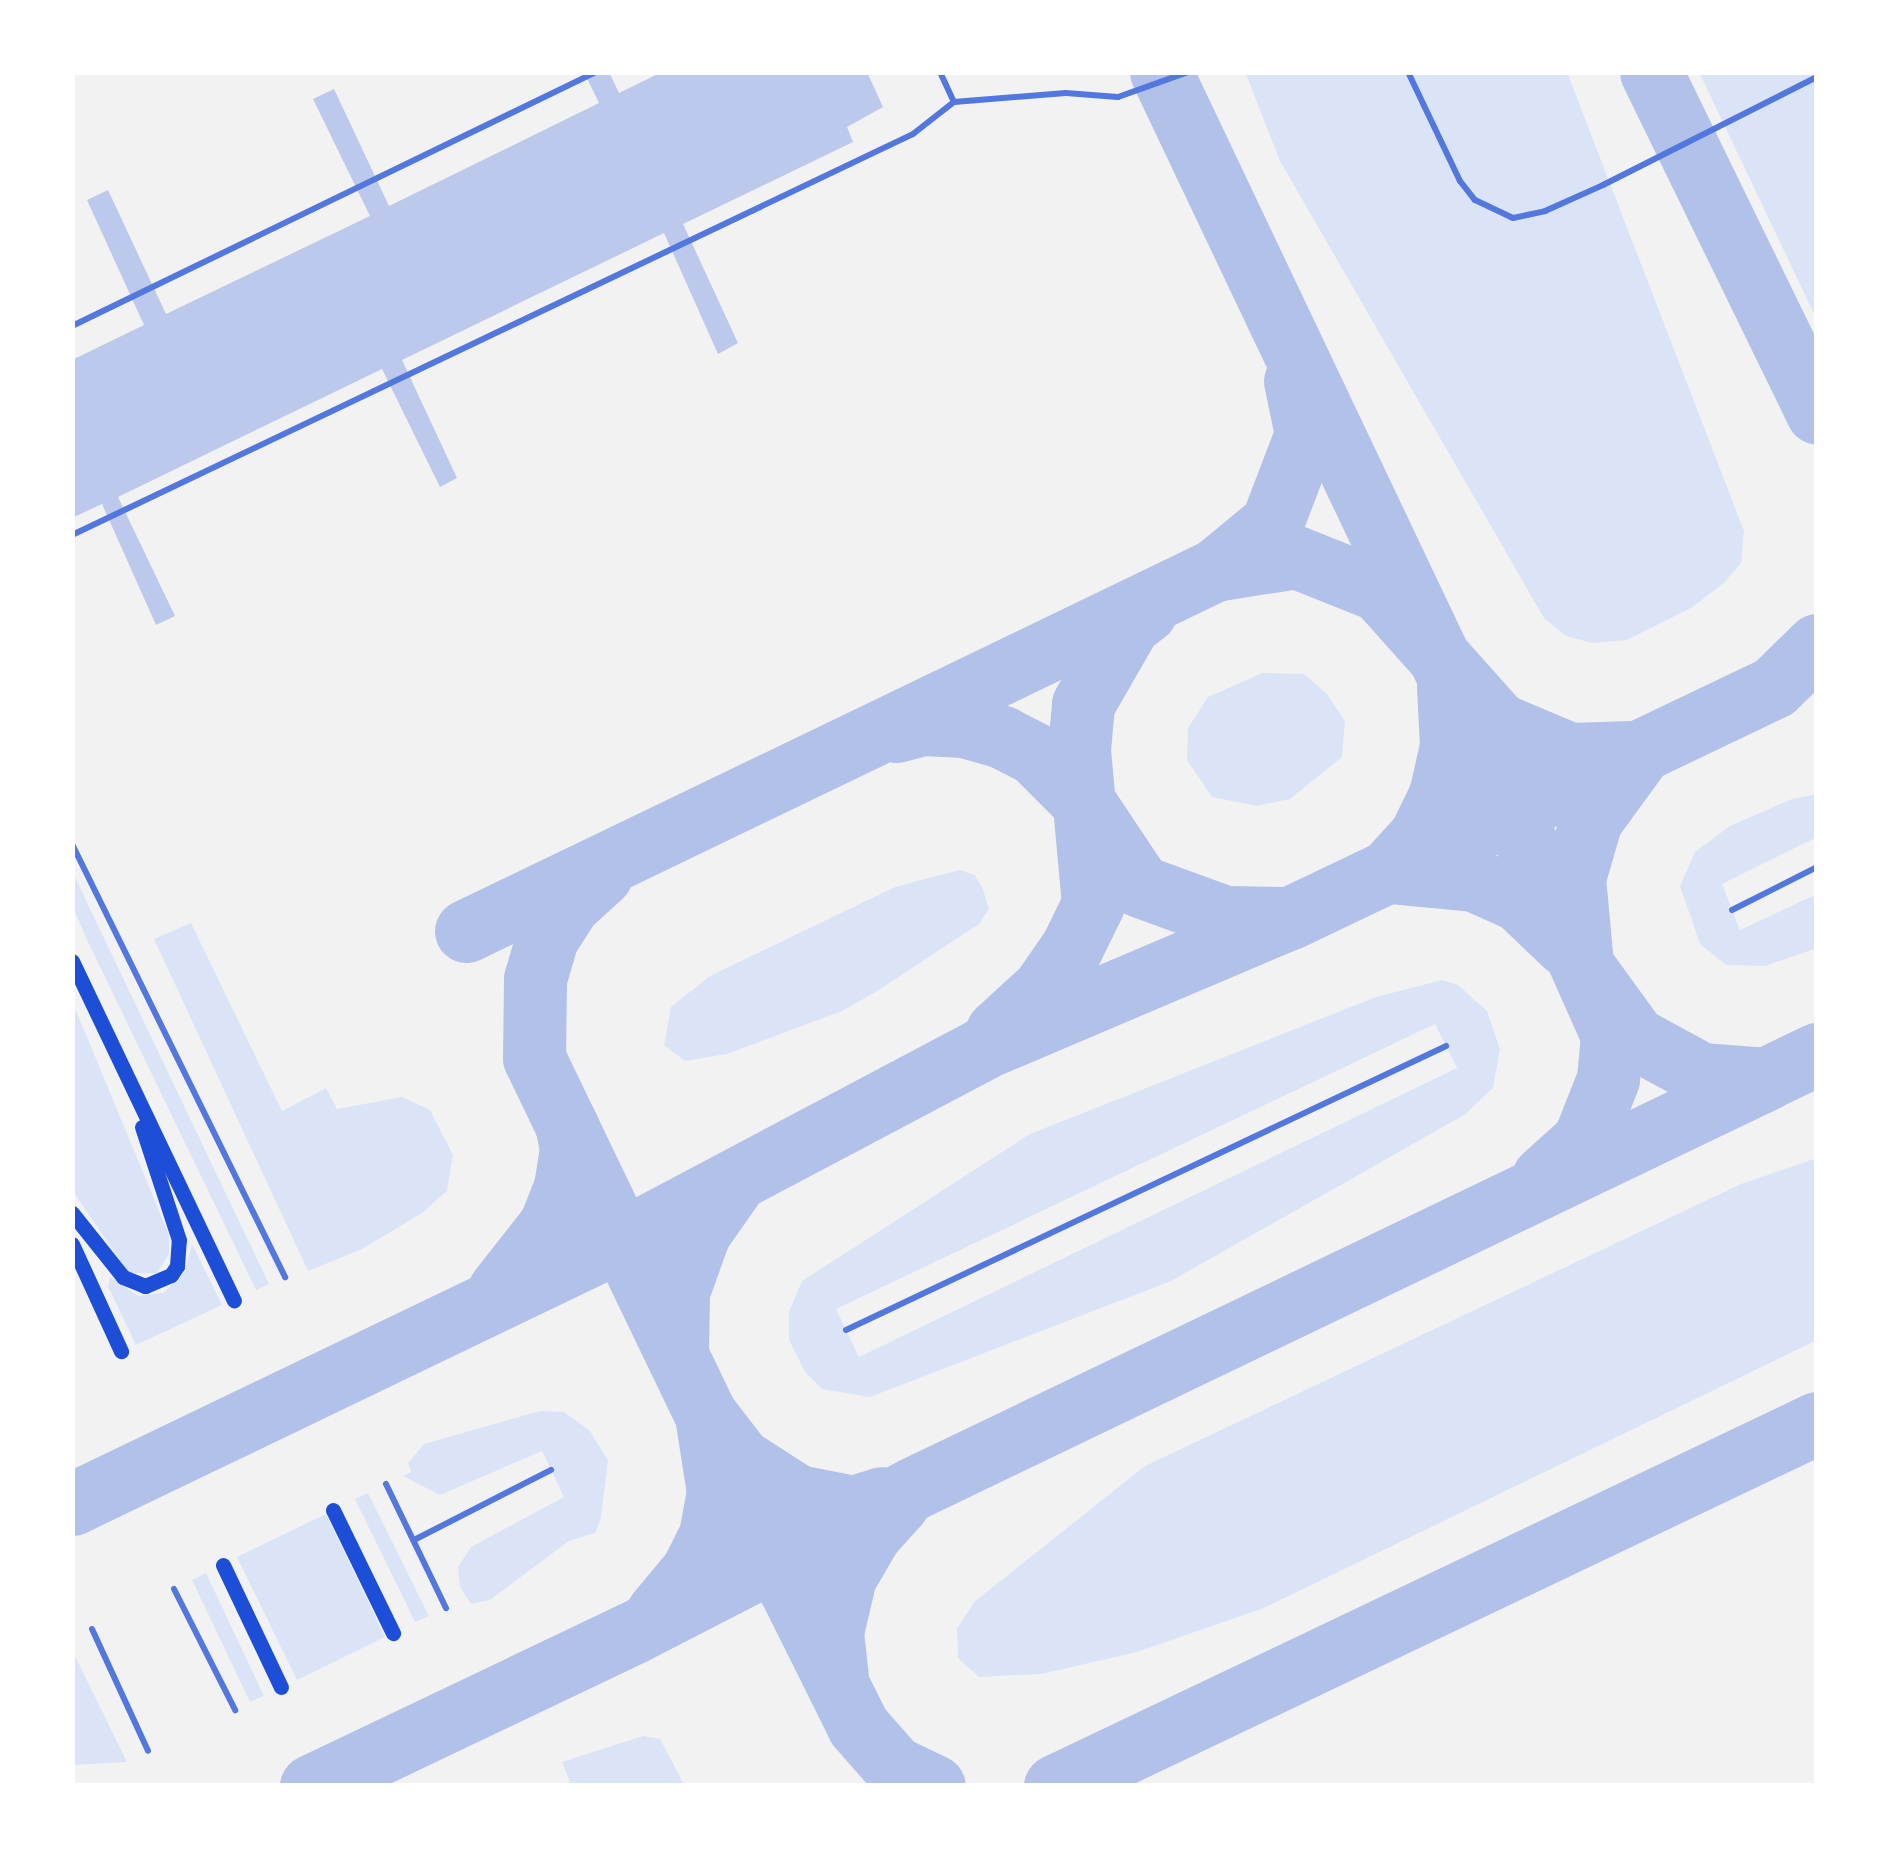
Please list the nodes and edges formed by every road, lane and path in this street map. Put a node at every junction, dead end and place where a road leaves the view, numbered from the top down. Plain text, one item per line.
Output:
1 (596, 72) edge
2 (940, 72) edge
3 (1188, 72) edge
4 (1408, 72) edge
5 (1817, 77) edge
6 (954, 102) junction
7 (72, 326) edge
8 (72, 535) edge
9 (72, 844) edge
10 (1817, 867) edge
11 (1732, 910) dead end
12 (72, 961) edge
13 (1446, 1046) dead end
14 (118, 1058) junction
15 (72, 1213) edge
16 (72, 1244) edge
17 (285, 1276) dead end
18 (234, 1300) dead end
19 (846, 1330) dead end
20 (122, 1351) dead end
21 (551, 1470) dead end
22 (386, 1484) dead end
23 (333, 1510) dead end
24 (414, 1540) junction
25 (223, 1565) dead end
26 (174, 1589) dead end
27 (446, 1608) dead end
28 (92, 1629) dead end
29 (393, 1633) dead end
30 (281, 1687) dead end
31 (235, 1710) dead end
32 (148, 1751) dead end

1 - 7 lane
2 - 6 lane
3 - 6 lane
4 - 5 lane
6 - 8 lane
9 - 17 lane
10 - 11 lane
12 - 14 main road
13 - 19 lane
14 - 15 main road
14 - 18 main road
16 - 20 main road
21 - 24 lane
22 - 24 lane
23 - 29 main road
24 - 27 lane
25 - 30 main road
26 - 31 lane
28 - 32 lane

